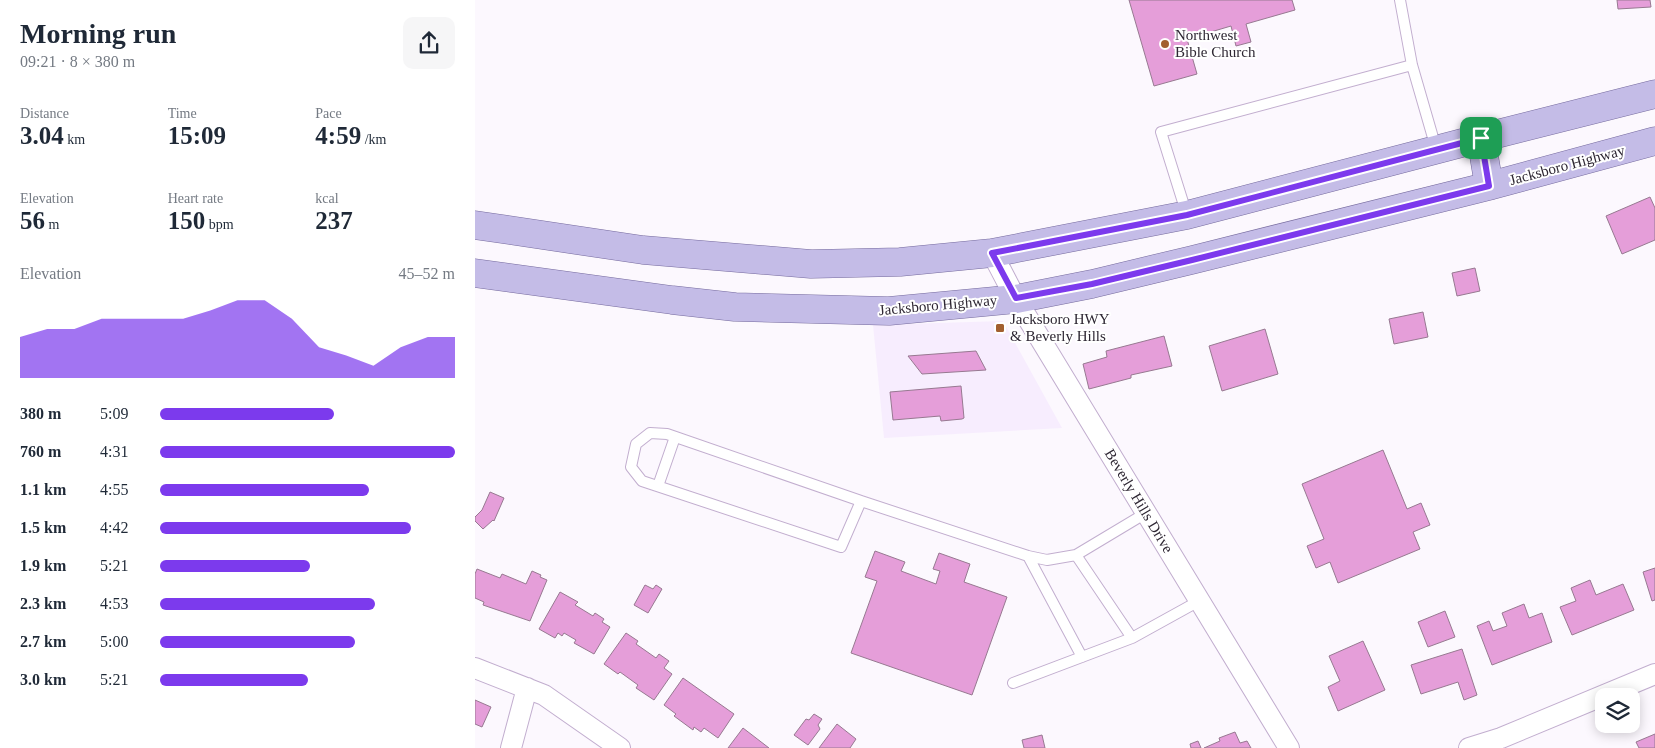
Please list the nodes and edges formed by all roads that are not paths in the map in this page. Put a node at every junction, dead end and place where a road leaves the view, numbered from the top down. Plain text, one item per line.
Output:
1 (1400, 0) edge
2 (1412, 65) junction
3 (1655, 94) edge
4 (1481, 138) junction
5 (1655, 141) edge
6 (1436, 149) junction
7 (1489, 186) junction
8 (1187, 215) junction
9 (475, 225) edge
10 (992, 253) junction
11 (475, 274) edge
12 (1016, 298) junction
13 (675, 437) junction
14 (658, 486) junction
15 (861, 501) junction
16 (1146, 513) junction
17 (1075, 555) junction
18 (1028, 556) junction
19 (1199, 600) junction
20 (1132, 638) junction
21 (1081, 657) junction
22 (475, 668) edge
23 (1655, 674) edge
24 (1013, 683) dead end
25 (527, 688) junction
26 (511, 748) edge
27 (620, 748) edge
28 (1289, 748) edge
29 (1469, 748) edge

1 - 2 lane
2 - 6 lane
2 - 8 lane
3 - 4 main road
4 - 6 main road
4 - 7 main road
5 - 7 main road, Jacksboro Highway
6 - 8 main road
7 - 12 main road, Jacksboro Highway
8 - 10 main road
9 - 10 main road
10 - 12 street, Beverly Hills Drive
11 - 12 main road, Jacksboro Highway
12 - 16 street, Beverly Hills Drive
13 - 14 lane
13 - 14 lane
13 - 15 lane
14 - 15 lane
15 - 18 lane
16 - 17 lane
16 - 19 street, Beverly Hills Drive
17 - 18 lane
17 - 20 lane
18 - 21 lane
19 - 20 lane
19 - 28 street, Beverly Hills Drive
20 - 21 lane
21 - 24 lane
22 - 25 street
23 - 29 street
25 - 26 street
25 - 27 street

